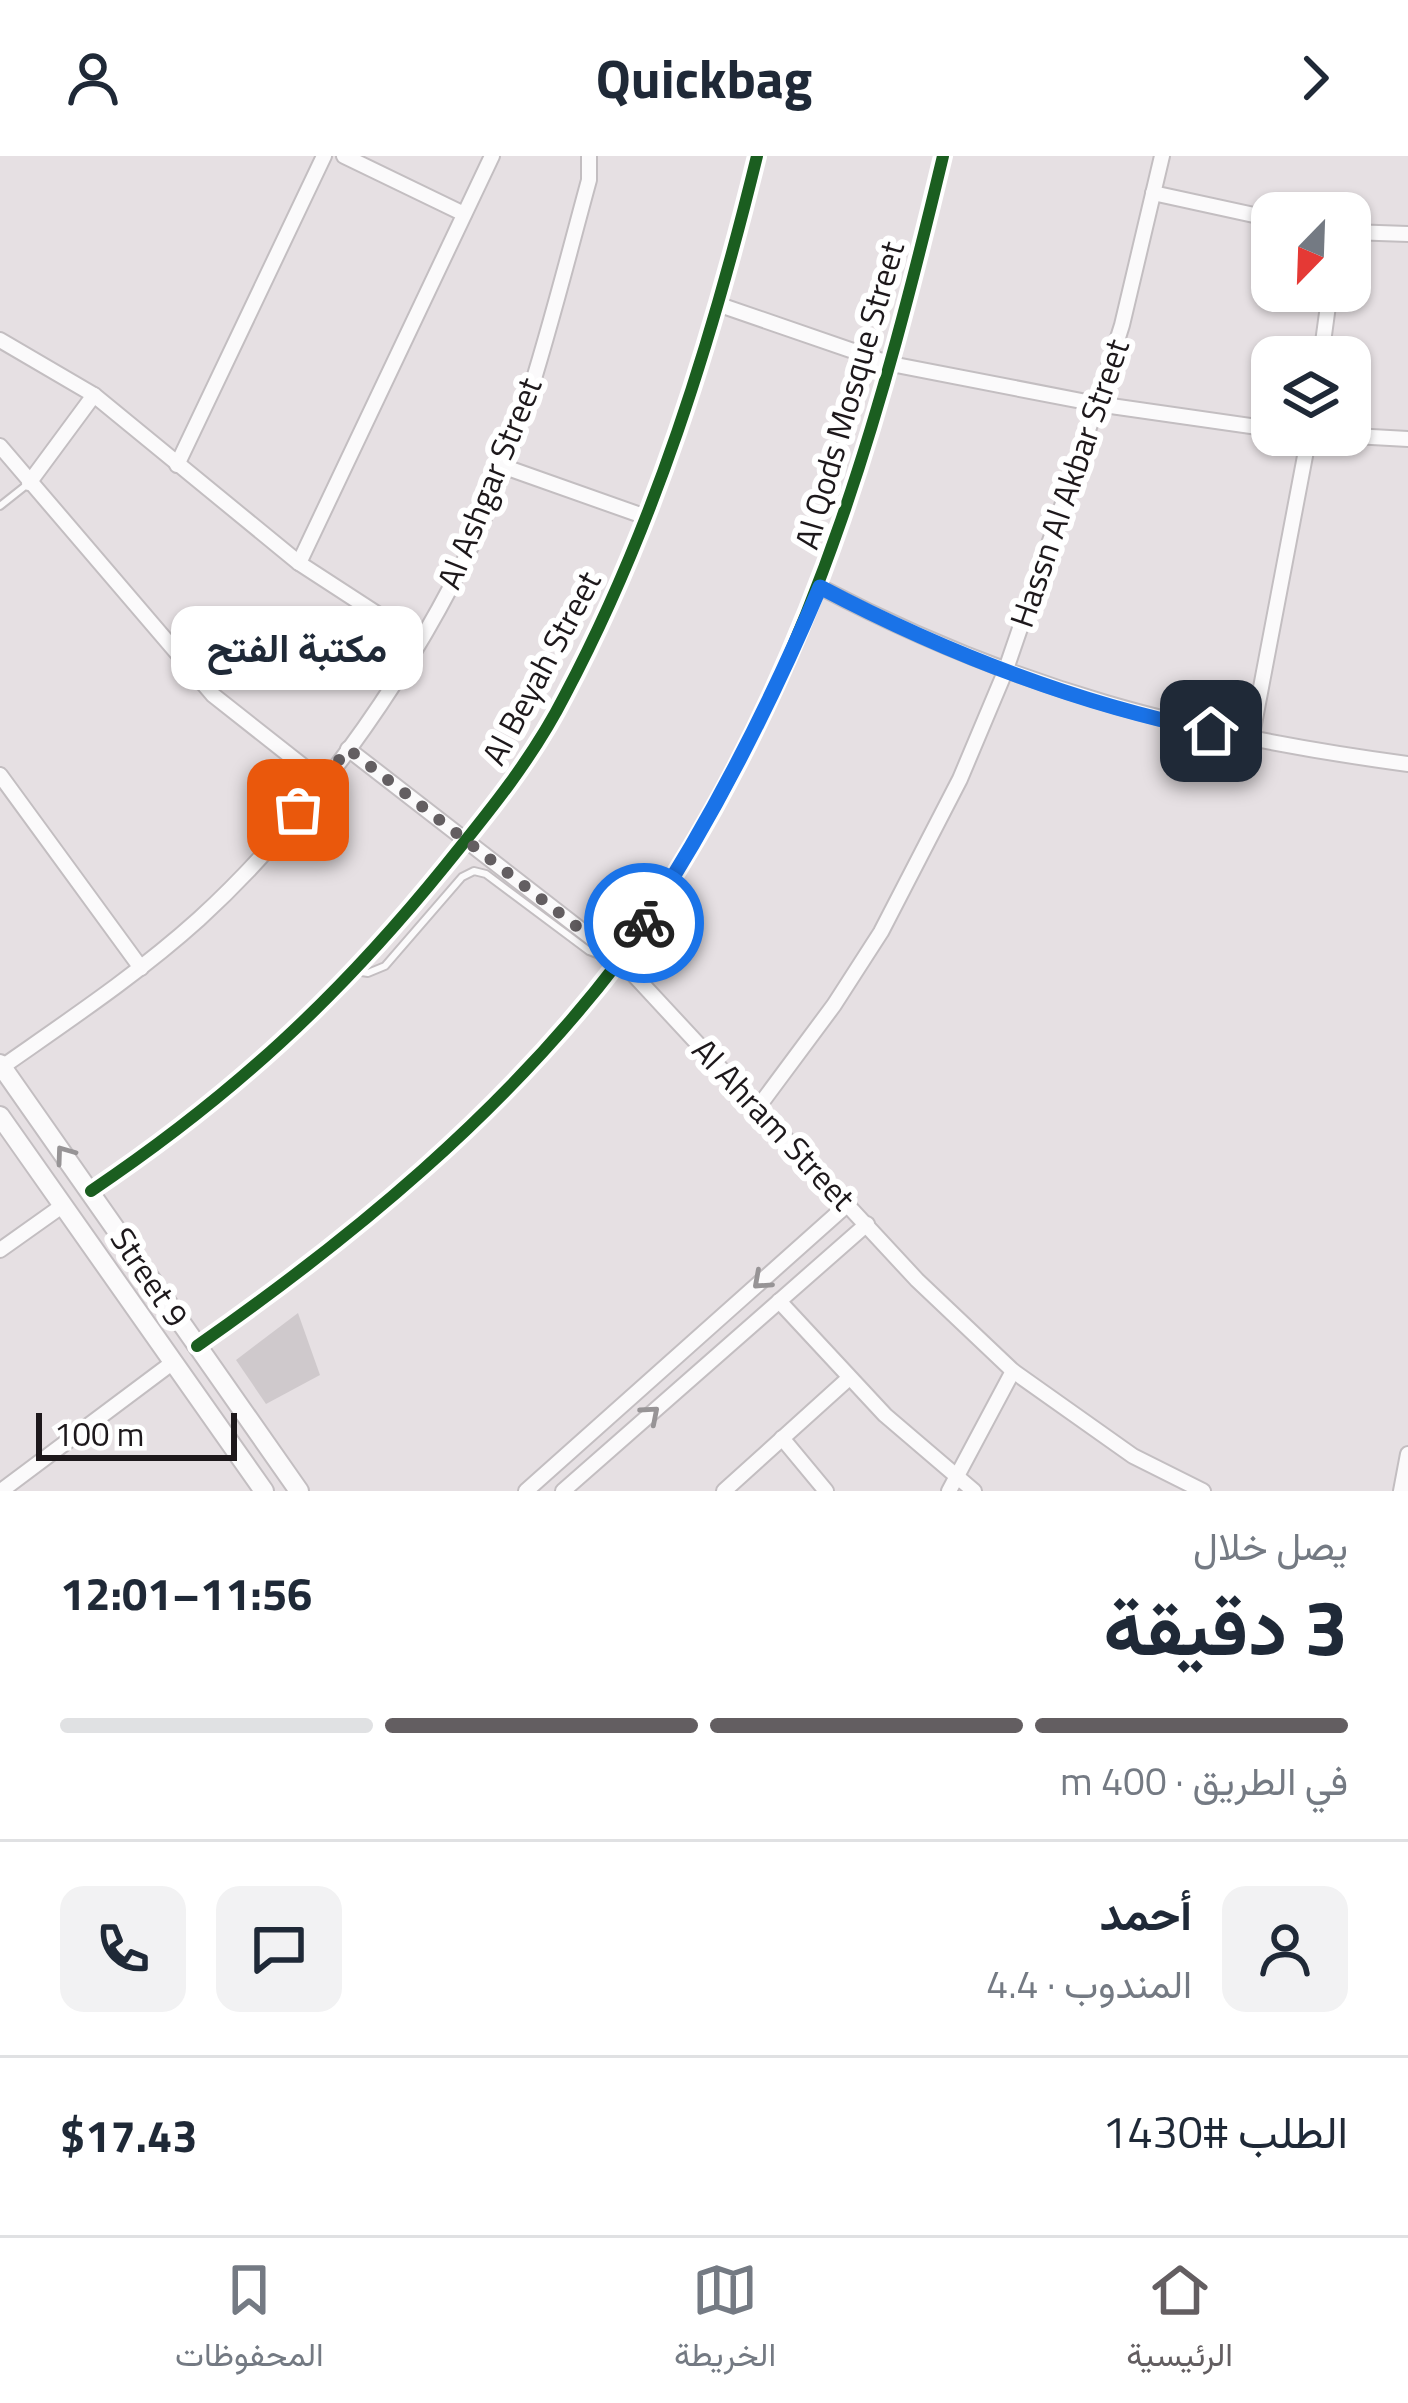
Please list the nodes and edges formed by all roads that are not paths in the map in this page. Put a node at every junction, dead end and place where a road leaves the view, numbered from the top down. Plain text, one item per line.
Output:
1 (325, 156) edge
2 (344, 156) edge
3 (492, 156) edge
4 (589, 156) edge
5 (757, 156) edge
6 (943, 156) edge
7 (1162, 156) edge
8 (1153, 193) junction
9 (464, 214) junction
10 (1251, 214) edge
11 (1371, 233) edge
12 (1408, 234) edge
13 (717, 304) junction
14 (0, 340) edge
15 (891, 364) junction
16 (94, 395) junction
17 (1097, 404) junction
18 (1251, 426) edge
19 (1371, 437) edge
20 (1408, 439) edge
21 (0, 446) edge
22 (1305, 456) edge
23 (177, 466) junction
24 (502, 466) junction
25 (29, 483) junction
26 (0, 506) edge
27 (646, 517) junction
28 (298, 563) junction
29 (820, 587) junction
30 (419, 641) junction
31 (1005, 672) junction
32 (1251, 740) junction
33 (348, 749) junction
34 (1408, 764) edge
35 (0, 775) edge
36 (322, 781) junction
37 (466, 841) junction
38 (620, 960) junction
39 (141, 968) junction
40 (355, 971) junction
41 (1, 1065) edge
42 (759, 1106) junction
43 (0, 1116) edge
44 (91, 1191) junction
45 (849, 1203) junction
46 (62, 1206) junction
47 (867, 1224) junction
48 (0, 1250) edge
49 (779, 1301) junction
50 (197, 1346) junction
51 (172, 1364) junction
52 (1012, 1371) junction
53 (848, 1378) junction
54 (782, 1438) junction
55 (1408, 1454) edge
56 (952, 1484) edge
57 (1180, 1487) edge
58 (1, 1491) edge
59 (264, 1491) edge
60 (299, 1491) edge
61 (526, 1491) edge
62 (563, 1491) edge
63 (724, 1491) edge
64 (826, 1491) edge
65 (974, 1491) edge
66 (1203, 1491) edge
67 (1401, 1491) edge

1 - 23 street
2 - 9 street
3 - 9 street
4 - 24 street, Al Ashgar Street
5 - 13 street, Al Beyah Street
6 - 15 street, Al Qods Mosque Street
7 - 8 street, Hassn Al Akbar Street
8 - 10 street
8 - 17 street, Hassn Al Akbar Street
9 - 28 street
11 - 12 street
13 - 15 street
13 - 27 street, Al Beyah Street
14 - 16 street
15 - 17 street
15 - 29 street, Al Qods Mosque Street
16 - 23 street
16 - 25 street
17 - 18 street
17 - 31 street, Hassn Al Akbar Street
19 - 20 street
21 - 25 street
22 - 32 street
23 - 28 street
24 - 27 street
24 - 30 street, Al Ashgar Street
25 - 26 lane
25 - 36 street
27 - 37 street, Al Beyah Street
28 - 30 street
29 - 31 street
29 - 38 street, Al Qods Mosque Street
30 - 33 street, Al Ashgar Street
31 - 32 street
31 - 42 street, Hassn Al Akbar Street
32 - 34 street
33 - 36 street, Al Ashgar Street
33 - 37 street, Al Ahram Street
35 - 39 street
36 - 39 street, Al Ashgar Street
37 - 38 street, Al Ahram Street
37 - 40 street, Al Beyah Street
38 - 40 lane
38 - 42 street, Al Ahram Street
38 - 50 street, Al Qods Mosque Street
39 - 41 street, Al Ashgar Street
40 - 44 street, Al Beyah Street
44 -> 41 main road, Street 9
42 - 45 street, Al Ahram Street
43 - 46 main road, Street 9
44 - 50 main road, Street 9
45 - 47 street, Al Ahram Street
45 -> 61 street
46 - 48 street
46 - 51 main road, Street 9
47 - 49 street
47 - 52 street, Al Ahram Street
49 - 53 street
62 -> 49 street
50 - 60 main road, Street 9
51 - 58 street
51 - 59 main road, Street 9
52 - 56 street
52 - 57 street, Al Ahram Street
53 - 54 street
53 - 56 street
54 - 63 street
54 - 64 street
55 - 67 street
56 - 65 street
57 - 66 street, Al Ahram Street

